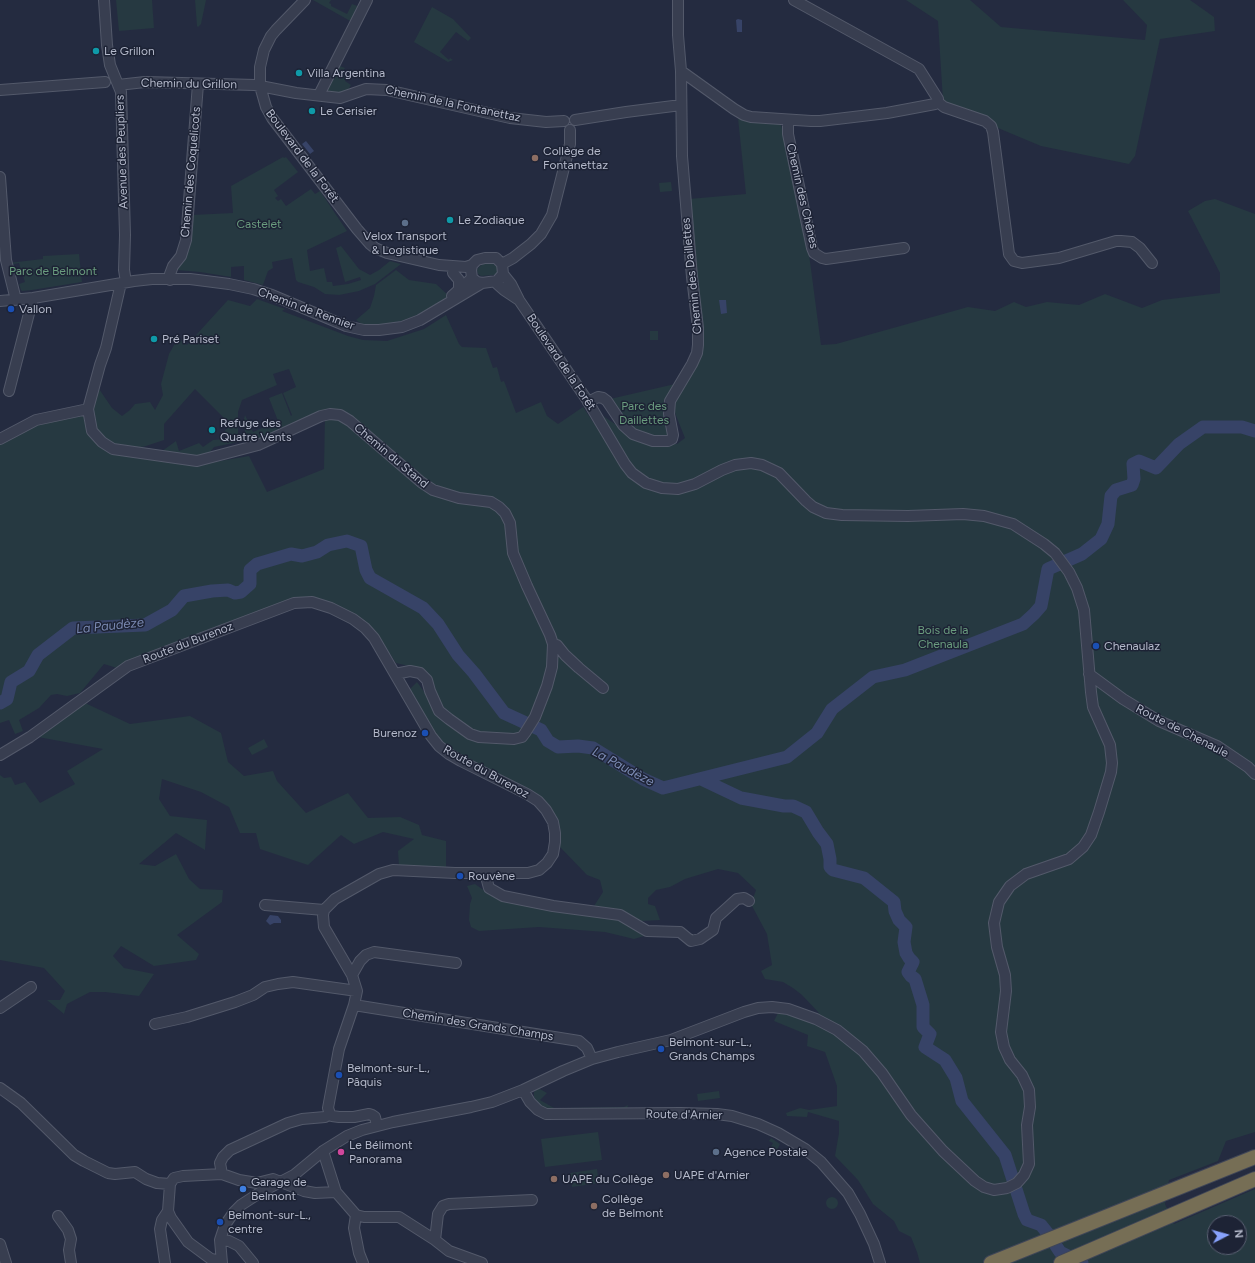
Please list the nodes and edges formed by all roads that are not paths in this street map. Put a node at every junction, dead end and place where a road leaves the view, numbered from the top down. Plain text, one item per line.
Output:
1 (104, 0) edge
2 (305, 0) edge
3 (367, 0) edge
4 (678, 0) edge
5 (794, 0) edge
6 (681, 71) junction
7 (105, 82) dead end
8 (198, 84) junction
9 (118, 85) junction
10 (260, 86) junction
11 (0, 90) edge
12 (319, 95) junction
13 (938, 102) junction
14 (681, 105) junction
15 (788, 120) junction
16 (567, 126) junction
17 (0, 177) edge
18 (904, 248) dead end
19 (1152, 263) dead end
20 (439, 265) junction
21 (503, 269) junction
22 (472, 272) junction
23 (453, 273) junction
24 (170, 280) junction
25 (495, 282) junction
26 (123, 283) junction
27 (482, 283) junction
28 (459, 290) junction
29 (34, 298) junction
30 (16, 300) junction
31 (519, 300) junction
32 (0, 301) edge
33 (442, 308) junction
34 (9, 391) dead end
35 (588, 402) junction
36 (88, 409) junction
37 (0, 439) edge
38 (553, 644) junction
39 (395, 674) junction
40 (1089, 674) junction
41 (603, 688) dead end
42 (0, 755) edge
43 (1255, 774) edge
44 (485, 872) junction
45 (750, 901) dead end
46 (265, 905) dead end
47 (324, 910) junction
48 (456, 963) dead end
49 (352, 975) junction
50 (31, 988) dead end
51 (357, 991) junction
52 (354, 1005) junction
53 (0, 1008) edge
54 (155, 1024) dead end
55 (592, 1059) junction
56 (0, 1088) edge
57 (523, 1090) junction
58 (330, 1114) junction
59 (377, 1126) junction
60 (323, 1151) junction
61 (1255, 1157) edge
62 (222, 1174) junction
63 (1255, 1178) edge
64 (282, 1182) junction
65 (170, 1184) junction
66 (336, 1192) junction
67 (532, 1200) dead end
68 (168, 1210) junction
69 (356, 1215) junction
70 (58, 1216) dead end
71 (220, 1240) junction
72 (435, 1240) junction
73 (0, 1244) edge
74 (219, 1261) edge
75 (6, 1263) edge
76 (71, 1263) edge
77 (165, 1263) edge
78 (253, 1263) edge
79 (363, 1263) edge
80 (482, 1263) edge
81 (880, 1263) edge
82 (990, 1263) edge
83 (1060, 1263) edge

1 - 9 street, Avenue des Peupliers
2 - 10 street, Boulevard de la Forêt
3 - 12 street
4 - 6 street, Chemin des Daillettes
5 - 13 street
6 - 14 street, Chemin des Daillettes
6 - 15 street
7 - 11 street
8 - 9 street, Chemin du Grillon
8 - 10 street, Chemin du Grillon
8 - 24 street, Chemin des Coquelicots
9 - 26 street, Avenue des Peupliers
10 - 12 street, Chemin du Grillon
10 - 20 street, Boulevard de la Forêt
12 - 16 street, Chemin de la Fontanettaz
13 - 15 street
13 - 19 street
14 - 16 street
14 - 35 street, Chemin des Daillettes
15 - 18 street, Chemin des Chênes
16 - 21 street
17 - 30 street
20 - 22 street, Boulevard de la Forêt
20 - 23 street, Boulevard de la Forêt
21 - 22 street
21 - 25 street
21 - 31 street, Boulevard de la Forêt
22 - 23 street, Boulevard de la Forêt
22 - 27 street
22 - 28 street, Chemin de Rennier
23 - 28 street
24 - 26 street, Chemin de Rennier
24 - 33 street, Chemin de Rennier
25 - 27 street
25 - 31 street, Boulevard de la Forêt
26 - 29 street, Chemin de Rennier
26 - 36 street, Chemin du Stand
27 - 33 street, Chemin de Rennier
28 - 33 street, Chemin de Rennier
29 - 30 street, Chemin de Rennier
29 - 34 street
30 - 32 street, Chemin de Rennier
31 - 35 street, Boulevard de la Forêt
35 - 40 street, Boulevard de la Forêt
36 - 37 street
36 - 38 street, Chemin du Stand
38 - 39 street, Chemin du Stand
38 - 41 street
39 - 42 street, Route du Burenoz
39 - 44 street, Route du Burenoz
40 - 43 street, Route de Chenaule
40 - 55 street, Boulevard de la Forêt
44 - 45 street
44 - 47 street, Route du Burenoz
46 - 47 street
47 - 49 street
48 - 49 street
49 - 51 street
50 - 53 street
51 - 52 street
51 - 54 street
52 - 55 street, Chemin des Grands Champs
52 - 58 street
55 - 57 street
56 - 65 street
57 - 59 street
57 - 81 street, Route d'Arnier
58 - 59 street
58 - 62 street
59 - 60 street
60 - 64 street
60 - 66 street
61 - 82 highway
62 - 64 street
62 - 65 street
63 - 83 highway
64 - 66 street
64 - 71 street
65 - 68 street
66 - 69 street
67 - 72 street
68 - 74 street
68 - 77 street
69 - 72 street
69 - 79 street
70 - 76 street
71 - 74 street
71 - 78 street
72 - 80 street
73 - 75 street

